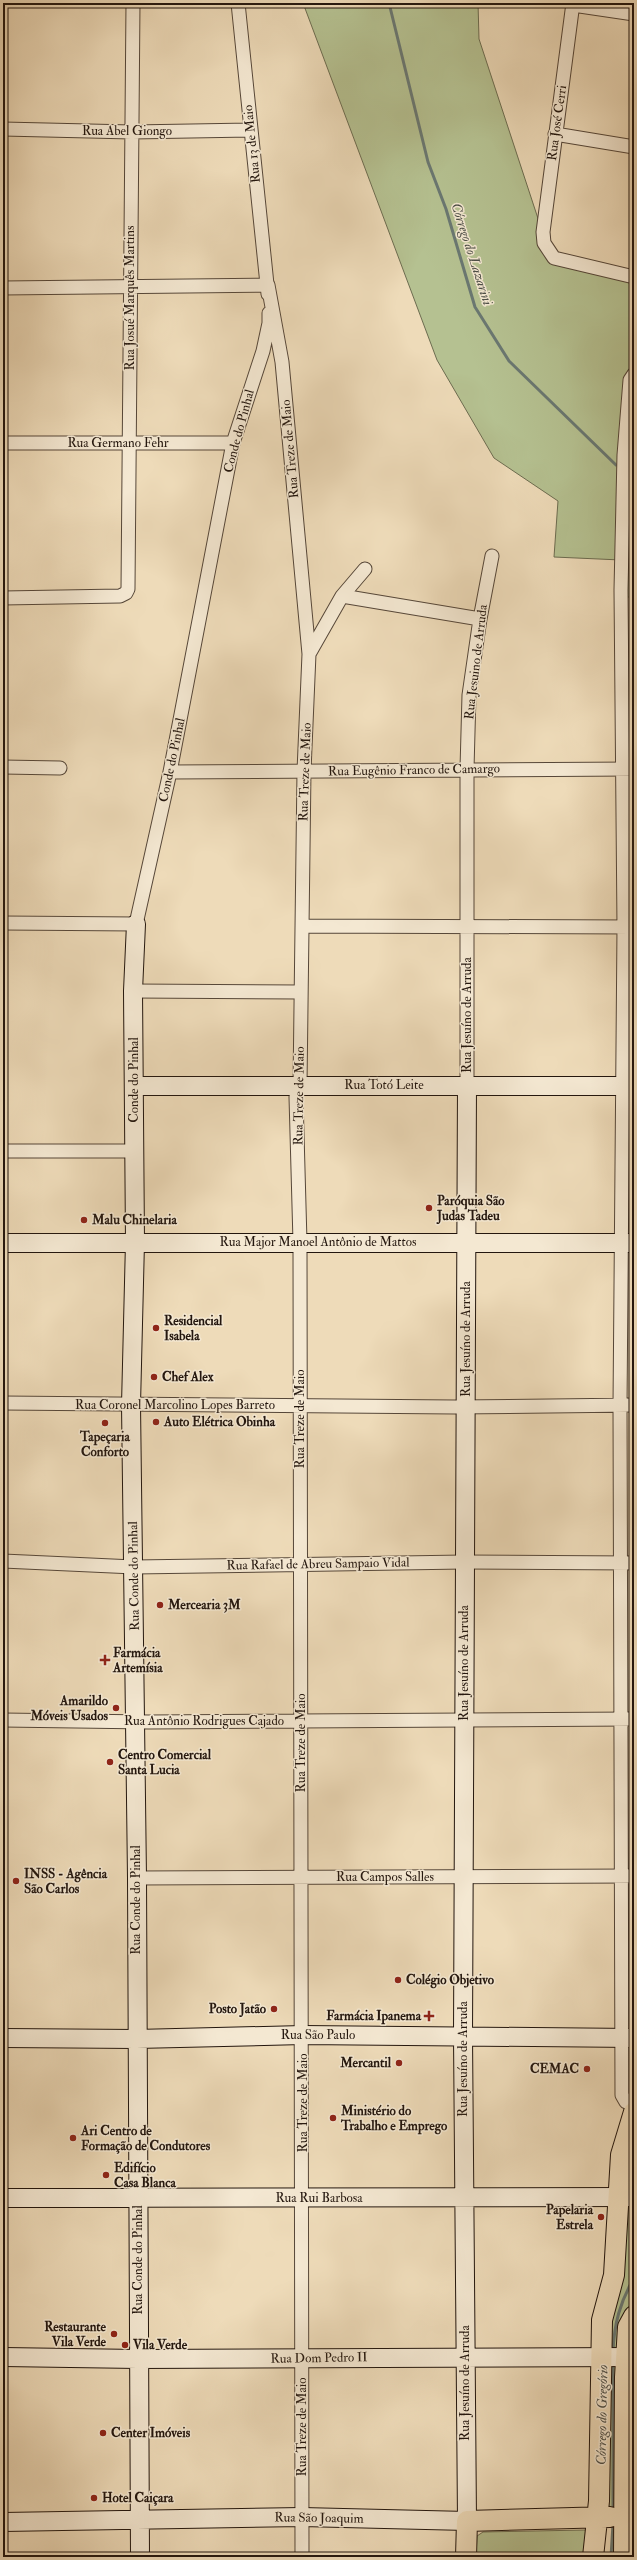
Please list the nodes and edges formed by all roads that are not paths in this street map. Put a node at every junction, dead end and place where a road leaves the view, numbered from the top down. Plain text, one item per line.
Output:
1 (133, 3) edge
2 (238, 3) edge
3 (573, 4) edge
4 (634, 14) edge
5 (3, 129) edge
6 (250, 130) junction
7 (132, 132) junction
8 (555, 134) junction
9 (634, 147) edge
10 (634, 277) edge
11 (268, 285) junction
12 (130, 286) junction
13 (3, 288) edge
14 (634, 374) edge
15 (130, 443) junction
16 (233, 443) junction
17 (3, 444) edge
18 (492, 556) dead end
19 (365, 569) dead end
20 (342, 596) junction
21 (3, 598) edge
22 (480, 619) junction
23 (310, 654) junction
24 (3, 767) edge
25 (60, 768) dead end
26 (467, 769) junction
27 (628, 769) edge
28 (304, 771) junction
29 (170, 772) junction
30 (3, 923) edge
31 (136, 924) junction
32 (302, 926) junction
33 (467, 927) junction
34 (629, 927) edge
35 (133, 991) junction
36 (300, 992) junction
37 (467, 1085) junction
38 (134, 1086) junction
39 (300, 1086) junction
40 (629, 1086) edge
41 (3, 1151) edge
42 (133, 1151) junction
43 (135, 1242) junction
44 (300, 1242) junction
45 (3, 1243) edge
46 (465, 1243) junction
47 (628, 1243) edge
48 (3, 1403) edge
49 (131, 1405) junction
50 (300, 1406) junction
51 (620, 1406) junction
52 (634, 1406) edge
53 (466, 1407) junction
54 (3, 1561) edge
55 (464, 1562) junction
56 (621, 1563) junction
57 (634, 1563) edge
58 (301, 1564) junction
59 (134, 1567) junction
60 (628, 1719) edge
61 (3, 1720) edge
62 (302, 1720) junction
63 (465, 1720) junction
64 (135, 1722) junction
65 (628, 1876) edge
66 (301, 1877) junction
67 (464, 1877) junction
68 (137, 1878) junction
69 (303, 2035) junction
70 (463, 2036) junction
71 (3, 2038) edge
72 (627, 2038) edge
73 (136, 2039) junction
74 (634, 2104) edge
75 (634, 2112) edge
76 (626, 2197) edge
77 (3, 2198) edge
78 (138, 2198) junction
79 (302, 2198) junction
80 (464, 2198) junction
81 (634, 2316) edge
82 (464, 2356) junction
83 (3, 2357) edge
84 (618, 2357) edge
85 (138, 2359) junction
86 (302, 2359) junction
87 (302, 2517) junction
88 (616, 2517) edge
89 (140, 2520) junction
90 (466, 2521) junction
91 (3, 2522) edge
92 (140, 2557) edge
93 (302, 2557) edge
94 (466, 2557) edge
95 (593, 2557) edge
96 (624, 2557) edge

1 - 7 street, Rua Josué Marquês Martins
2 - 6 street, Rua 13 de Maio
3 - 4 street
3 - 8 street, Rua José Cerri
5 - 7 street, Rua Abel Giongo
6 - 7 street, Rua Abel Giongo
6 - 11 street, Rua 13 de Maio
7 - 12 street, Rua Josué Marquês Martins
8 - 9 street
8 - 10 street, Rua José Cerri
11 - 12 street
11 - 16 street, Conde do Pinhal
11 - 23 street, Rua Treze de Maio
12 - 13 street
12 - 15 street, Rua Josué Marquês Martins
14 - 27 street
15 - 16 street, Rua Germano Fehr
15 - 17 street, Rua Germano Fehr
15 - 21 street, Rua Josué Marquês Martins
16 - 29 street, Conde do Pinhal
18 - 22 street, Rua Jesuino de Arruda
19 - 20 street
20 - 22 street
20 - 23 street
22 - 26 street, Rua Jesuino de Arruda
23 - 28 street, Rua Treze de Maio
24 - 25 street
26 - 27 street, Rua Eugênio Franco de Camargo
26 - 28 street, Rua Eugênio Franco de Camargo
26 - 33 street, Rua Jesuíno de Arruda
27 - 34 street
28 - 29 street, Rua Eugênio Franco de Camargo
28 - 32 street, Rua Treze de Maio
29 - 31 street, Conde do Pinhal
30 - 31 street
31 - 35 street, Conde do Pinhal
32 - 33 street
32 - 36 street, Rua Treze de Maio
33 - 34 street
33 - 37 street, Rua Jesuíno de Arruda
34 - 40 street
35 - 36 street
35 - 38 street, Conde do Pinhal
36 - 39 street, Rua Treze de Maio
37 - 39 street, Rua Totó Leite
37 - 40 street, Rua Totó Leite
37 - 46 street, Rua Jesuíno de Arruda
38 - 39 street, Rua Totó Leite
38 - 42 street, Conde do Pinhal
39 - 44 street, Rua Treze de Maio
40 - 47 street
41 - 42 street
42 - 43 street, Conde do Pinhal
43 - 44 street, Rua Major Manoel Antônio de Mattos
43 - 45 street, Rua Major Manoel Antônio de Mattos
43 - 49 street, Rua Conde do Pinhal
44 - 46 street, Rua Major Manoel Antônio de Mattos
44 - 50 street, Rua Treze de Maio
46 - 47 street, Rua Major Manoel Antônio de Mattos
46 - 53 street, Rua Jesuíno de Arruda
47 - 51 street
48 - 49 street, Rua Coronel Marcolino Lopes Barreto
49 - 50 street, Rua Coronel Marcolino Lopes Barreto
49 - 59 street, Rua Conde do Pinhal
50 - 53 street, Rua Coronel Marcolino Lopes Barreto
50 - 58 street, Rua Treze de Maio
51 - 52 street, Rua Coronel Marcolino Lopes Barreto
51 - 53 street, Rua Coronel Marcolino Lopes Barreto
51 - 56 street
53 - 55 street, Rua Jesuíno de Arruda
54 - 59 street, Rua Rafael de Abreu Sampaio Vidal
55 - 56 street, Rua Rafael de Abreu Sampaio Vidal
55 - 58 street, Rua Rafael de Abreu Sampaio Vidal
55 - 63 street, Rua Jesuíno de Arruda
56 - 57 street, Rua Rafael de Abreu Sampaio Vidal
56 - 60 street
58 - 59 street, Rua Rafael de Abreu Sampaio Vidal
58 - 62 street, Rua Treze de Maio
59 - 64 street, Rua Conde do Pinhal
60 - 63 street, Rua Antônio Rodrigues Cajado
60 - 65 street
61 - 64 street, Rua Antônio Rodrigues Cajado
62 - 63 street, Rua Antônio Rodrigues Cajado
62 - 64 street, Rua Antônio Rodrigues Cajado
62 - 66 street, Rua Treze de Maio
63 - 67 street, Rua Jesuíno de Arruda
64 - 68 street, Rua Conde do Pinhal
65 - 67 street, Rua Campos Salles
65 - 72 street
66 - 67 street, Rua Campos Salles
66 - 68 street, Rua Campos Salles
66 - 69 street, Rua Treze de Maio
67 - 70 street, Rua Jesuíno de Arruda
68 - 73 street, Rua Conde do Pinhal
69 - 70 street, Rua São Paulo
69 - 73 street, Rua São Paulo
69 - 79 street, Rua Treze de Maio
70 - 72 street, Rua São Paulo
70 - 80 street, Rua Jesuíno de Arruda
71 - 73 street, Rua São Paulo
72 - 74 street
73 - 78 street, Rua Conde do Pinhal
75 - 76 main road
76 - 80 street, Rua Rui Barbosa
76 - 84 main road
77 - 78 street, Rua Rui Barbosa
78 - 79 street, Rua Rui Barbosa
78 - 85 street, Rua Conde do Pinhal
79 - 80 street, Rua Rui Barbosa
79 - 86 street, Rua Treze de Maio
80 - 82 street, Rua Jesuíno de Arruda
81 - 84 main road
82 - 84 street, Rua Dom Pedro II
82 - 86 street, Rua Dom Pedro II
82 - 90 street, Rua Jesuíno de Arruda
83 - 85 street, Rua Dom Pedro II
84 - 88 main road
84 - 88 main road
85 - 86 street, Rua Dom Pedro II
85 - 89 street, Rua Conde do Pinhal
86 - 87 street, Rua Treze de Maio
87 - 89 street, Rua São Joaquim
87 - 90 street, Rua São Joaquim
87 - 93 street, Rua Treze de Maio
88 - 90 main road, Rua São Joaquim
88 - 95 main road
88 - 96 main road
89 - 91 street, Rua São Joaquim
89 - 92 street, Rua Conde do Pinhal
90 - 94 main road, Rua Jesuíno de Arruda

